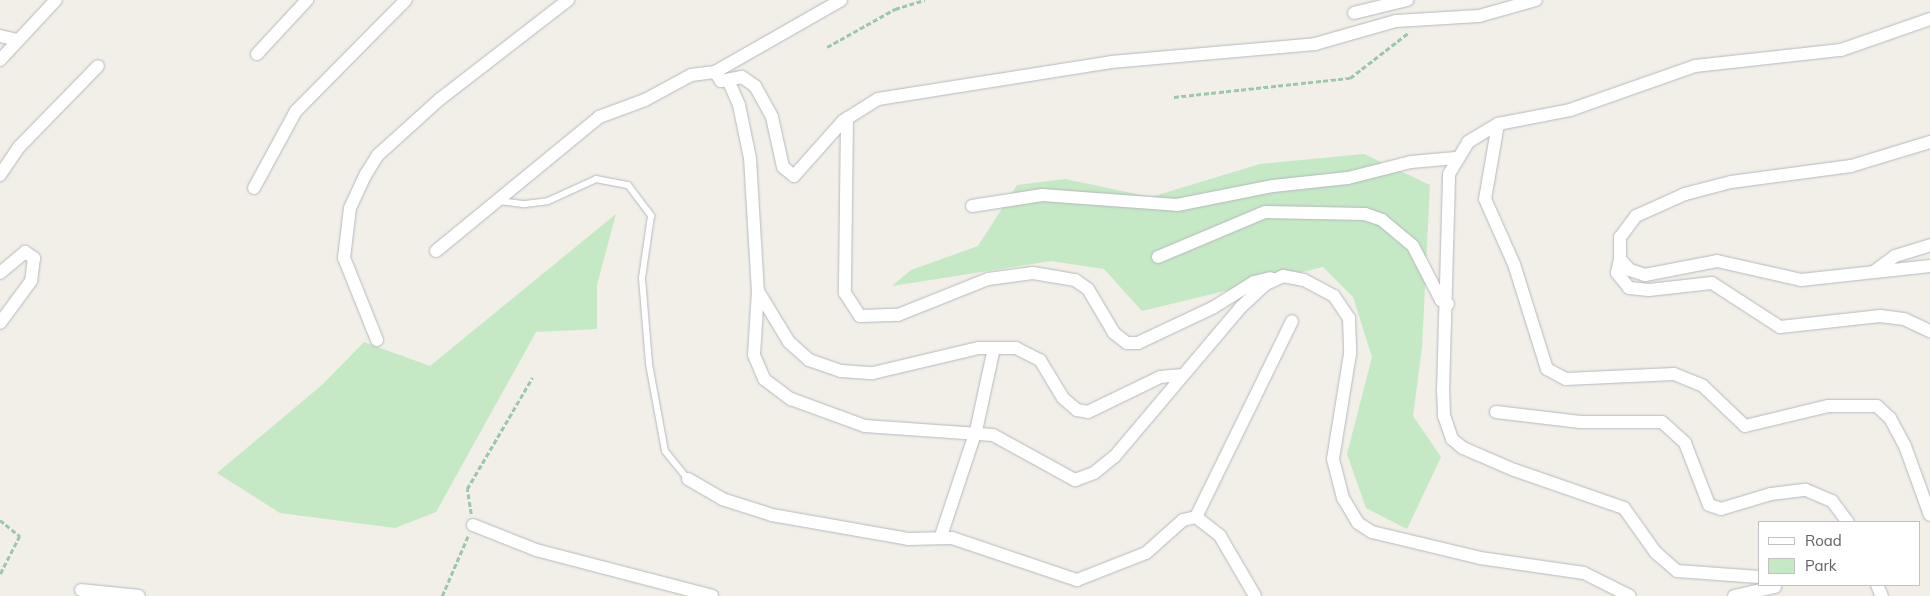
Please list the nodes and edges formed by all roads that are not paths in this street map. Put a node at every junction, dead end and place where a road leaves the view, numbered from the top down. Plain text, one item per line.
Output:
1 (56, 0) edge
2 (306, 0) edge
3 (406, 0) edge
4 (579, 0) edge
5 (841, 0) edge
6 (1407, 0) edge
7 (1536, 0) edge
8 (567, 1) edge
9 (1354, 13) dead end
10 (1930, 20) edge
11 (0, 36) edge
12 (17, 40) junction
13 (257, 54) dead end
14 (0, 60) edge
15 (98, 66) dead end
16 (715, 72) junction
17 (728, 80) junction
18 (847, 118) junction
19 (1498, 124) junction
20 (1930, 142) edge
21 (1456, 158) junction
22 (0, 175) edge
23 (254, 188) dead end
24 (499, 201) junction
25 (972, 206) dead end
26 (1930, 245) edge
27 (436, 251) dead end
28 (1158, 257) dead end
29 (1620, 259) junction
30 (1930, 266) edge
31 (1876, 270) junction
32 (0, 273) edge
33 (1275, 278) junction
34 (758, 291) junction
35 (1448, 304) junction
36 (1292, 321) dead end
37 (0, 323) edge
38 (1930, 331) edge
39 (377, 340) dead end
40 (994, 348) junction
41 (1183, 375) junction
42 (1496, 412) dead end
43 (976, 431) junction
44 (688, 479) joint
45 (1930, 516) edge
46 (1196, 517) junction
47 (1847, 521) edge
48 (473, 525) road end
49 (941, 536) junction
50 (1758, 577) edge
51 (1777, 589) edge
52 (82, 590) dead end
53 (139, 596) edge
54 (712, 596) edge
55 (1255, 596) edge
56 (1630, 596) edge
57 (1734, 596) edge

1 - 12 street
2 - 13 street
3 - 23 street
4 - 8 street
5 - 16 street
6 - 9 street
7 - 18 street
8 - 39 street
10 - 19 street
11 - 12 street
12 - 14 street
15 - 22 street
16 - 17 street
16 - 24 street
17 - 18 street
17 - 34 street
18 - 33 street
19 - 21 street
19 - 45 street
20 - 29 street
21 - 25 street
21 - 35 street
24 - 27 street
24 - 44 lane
26 - 31 street
28 - 35 street
29 - 31 street
29 - 38 street
30 - 31 street
32 - 37 street
33 - 41 street
33 - 56 street
34 - 40 street
34 - 43 street
35 - 50 street
36 - 46 street
40 - 41 street
40 - 43 street
41 - 43 street
42 - 47 street
43 - 49 street
44 - 49 street
46 - 49 street
46 - 55 street
48 - 54 street
51 - 57 street
52 - 53 street

